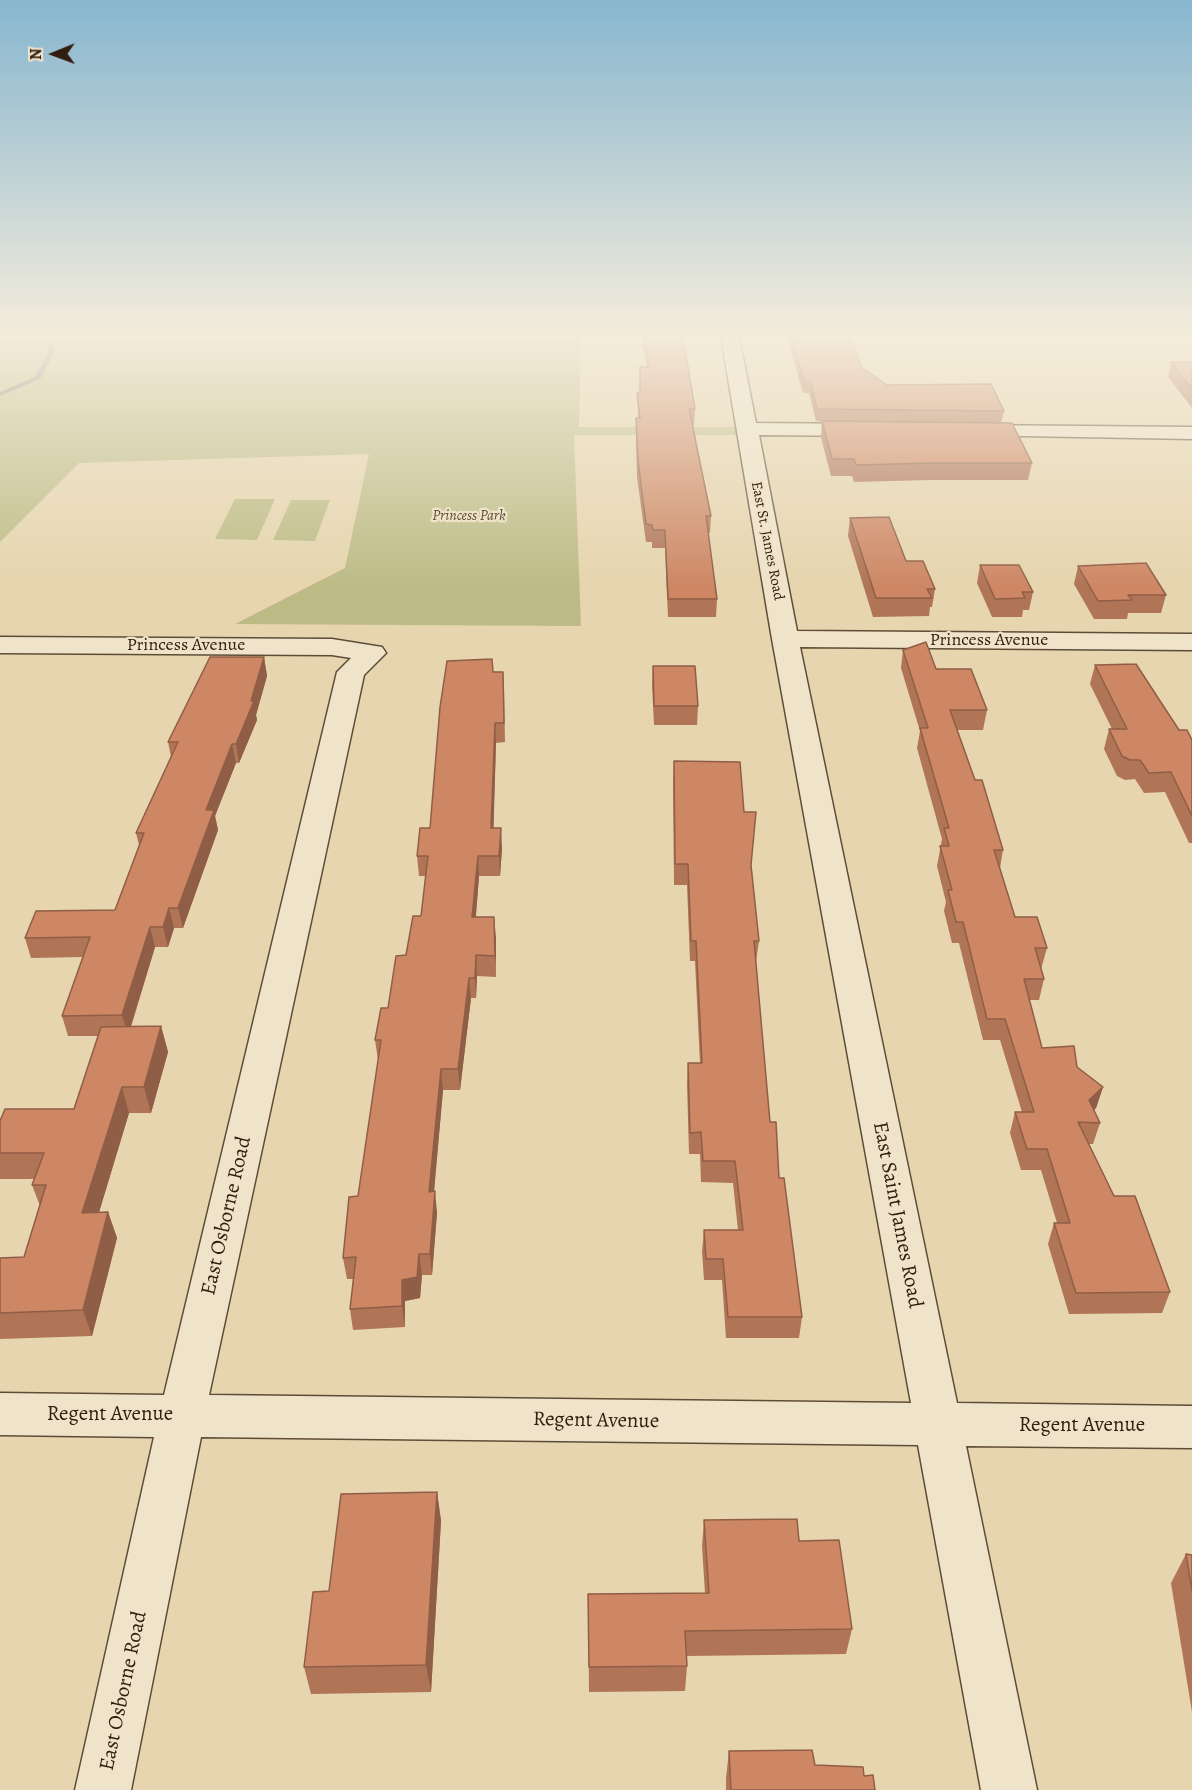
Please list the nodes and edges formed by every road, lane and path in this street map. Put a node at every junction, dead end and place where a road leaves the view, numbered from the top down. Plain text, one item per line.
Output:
1 (744, 421) edge
2 (745, 429) junction
3 (886, 430) edge
4 (957, 431) edge
5 (1192, 433) edge
6 (785, 639) junction
7 (1192, 642) edge
8 (0, 645) edge
9 (373, 653) joint
10 (0, 1414) edge
11 (182, 1415) junction
12 (937, 1425) junction
13 (1192, 1427) edge
14 (103, 1790) edge
15 (1009, 1790) edge

1 - 2 street, East St. James Road
2 - 3 street
2 - 6 street, East St. James Road
4 - 5 street
6 - 7 street, Princess Avenue
6 - 12 street, East Saint James Road
8 - 9 street, Princess Avenue
9 - 11 street, East Osborne Road
10 - 11 street, Regent Avenue
11 - 12 street, Regent Avenue
11 - 14 street, East Osborne Road
12 - 13 street, Regent Avenue
12 - 15 street, East Saint James Road

